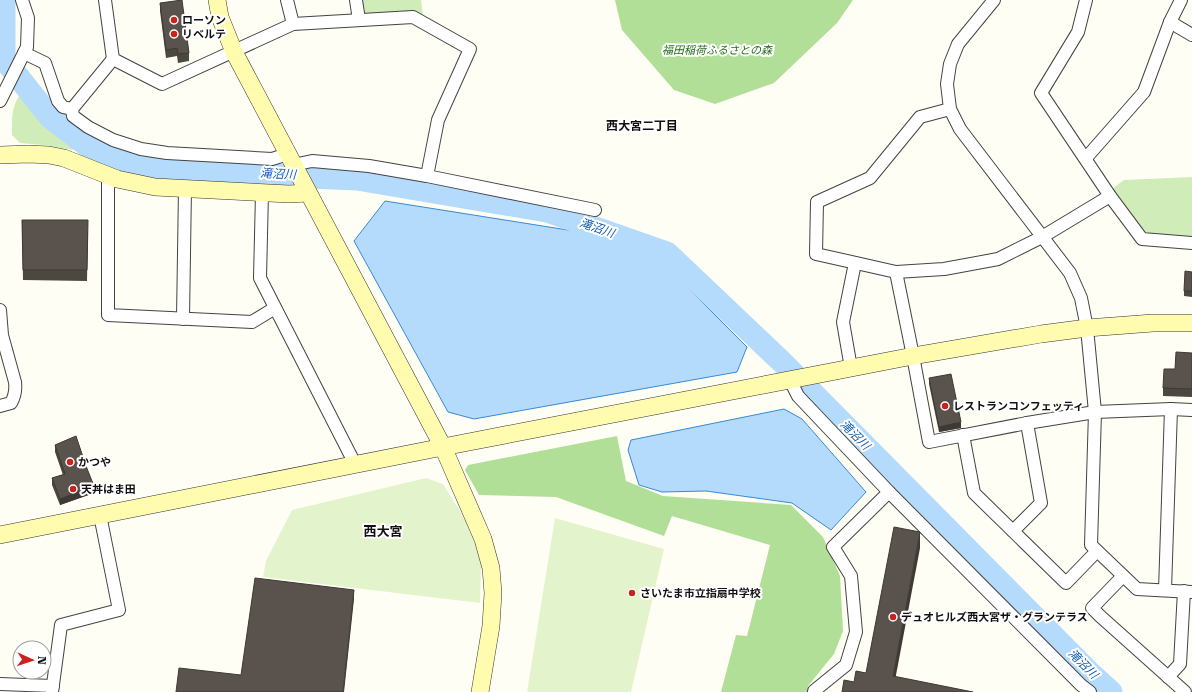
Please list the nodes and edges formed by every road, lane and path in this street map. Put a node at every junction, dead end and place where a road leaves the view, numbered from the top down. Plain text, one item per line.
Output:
1 (22, 0) edge
2 (105, 0) edge
3 (217, 0) edge
4 (287, 0) edge
5 (356, 0) edge
6 (994, 0) edge
7 (1086, 0) edge
8 (1181, 0) edge
9 (359, 20) junction
10 (1170, 22) junction
11 (293, 24) junction
12 (1192, 35) edge
13 (234, 52) junction
14 (24, 53) junction
15 (113, 59) junction
16 (0, 101) edge
17 (72, 109) junction
18 (950, 109) junction
19 (0, 155) edge
20 (1086, 158) junction
21 (293, 163) junction
22 (108, 176) junction
23 (428, 176) junction
24 (186, 188) junction
25 (307, 190) junction
26 (262, 193) junction
27 (1110, 196) junction
28 (596, 210) dead end
29 (1042, 237) junction
30 (1192, 243) edge
31 (855, 263) junction
32 (896, 272) junction
33 (275, 308) junction
34 (0, 310) edge
35 (183, 319) junction
36 (1192, 324) edge
37 (1087, 328) junction
38 (913, 356) junction
39 (852, 368) junction
40 (796, 379) junction
41 (0, 406) edge
42 (1171, 409) junction
43 (1192, 410) edge
44 (1095, 412) junction
45 (1027, 423) junction
46 (964, 435) junction
47 (443, 447) junction
48 (356, 464) junction
49 (889, 492) junction
50 (100, 515) junction
51 (1013, 531) junction
52 (0, 535) edge
53 (1098, 551) junction
54 (1123, 576) junction
55 (1165, 590) junction
56 (1188, 591) edge
57 (1168, 677) junction
58 (0, 684) edge
59 (53, 689) edge
60 (480, 692) edge
61 (814, 692) edge
62 (1090, 692) edge
63 (1185, 692) edge

1 - 14 street
2 - 15 street
3 - 13 street
4 - 11 street
5 - 9 street
6 - 18 street
7 - 20 street
8 - 10 street
9 - 11 street
9 - 23 street
10 - 12 street
10 - 20 street
11 - 13 street
13 - 15 street
13 - 21 street
14 - 16 street
14 - 17 street
15 - 17 street
17 - 21 street
18 - 29 street
18 - 31 street
19 - 22 street
20 - 27 street
21 - 23 street
21 - 25 street
22 - 24 street
22 - 35 street
23 - 28 street
24 - 26 street
24 - 35 street
25 - 26 street
25 - 47 street
26 - 33 street
27 - 29 street
27 - 30 street
29 - 32 street
29 - 37 street
31 - 32 street
31 - 39 street
32 - 38 street
33 - 35 street
33 - 48 street
34 - 41 street
36 - 37 street
37 - 38 street
37 - 44 street
38 - 39 street
38 - 46 street
39 - 40 street
40 - 47 street
40 - 49 street
42 - 43 street
42 - 44 street
42 - 55 street
44 - 45 street
44 - 53 street
45 - 46 street
45 - 51 street
46 - 51 street
47 - 48 street
47 - 60 street
48 - 50 street
49 - 61 street
49 - 62 street
50 - 52 street
50 - 59 street
51 - 53 street
53 - 54 street
54 - 55 street
54 - 57 street
55 - 56 street
56 - 57 street
57 - 63 street
58 - 59 street

